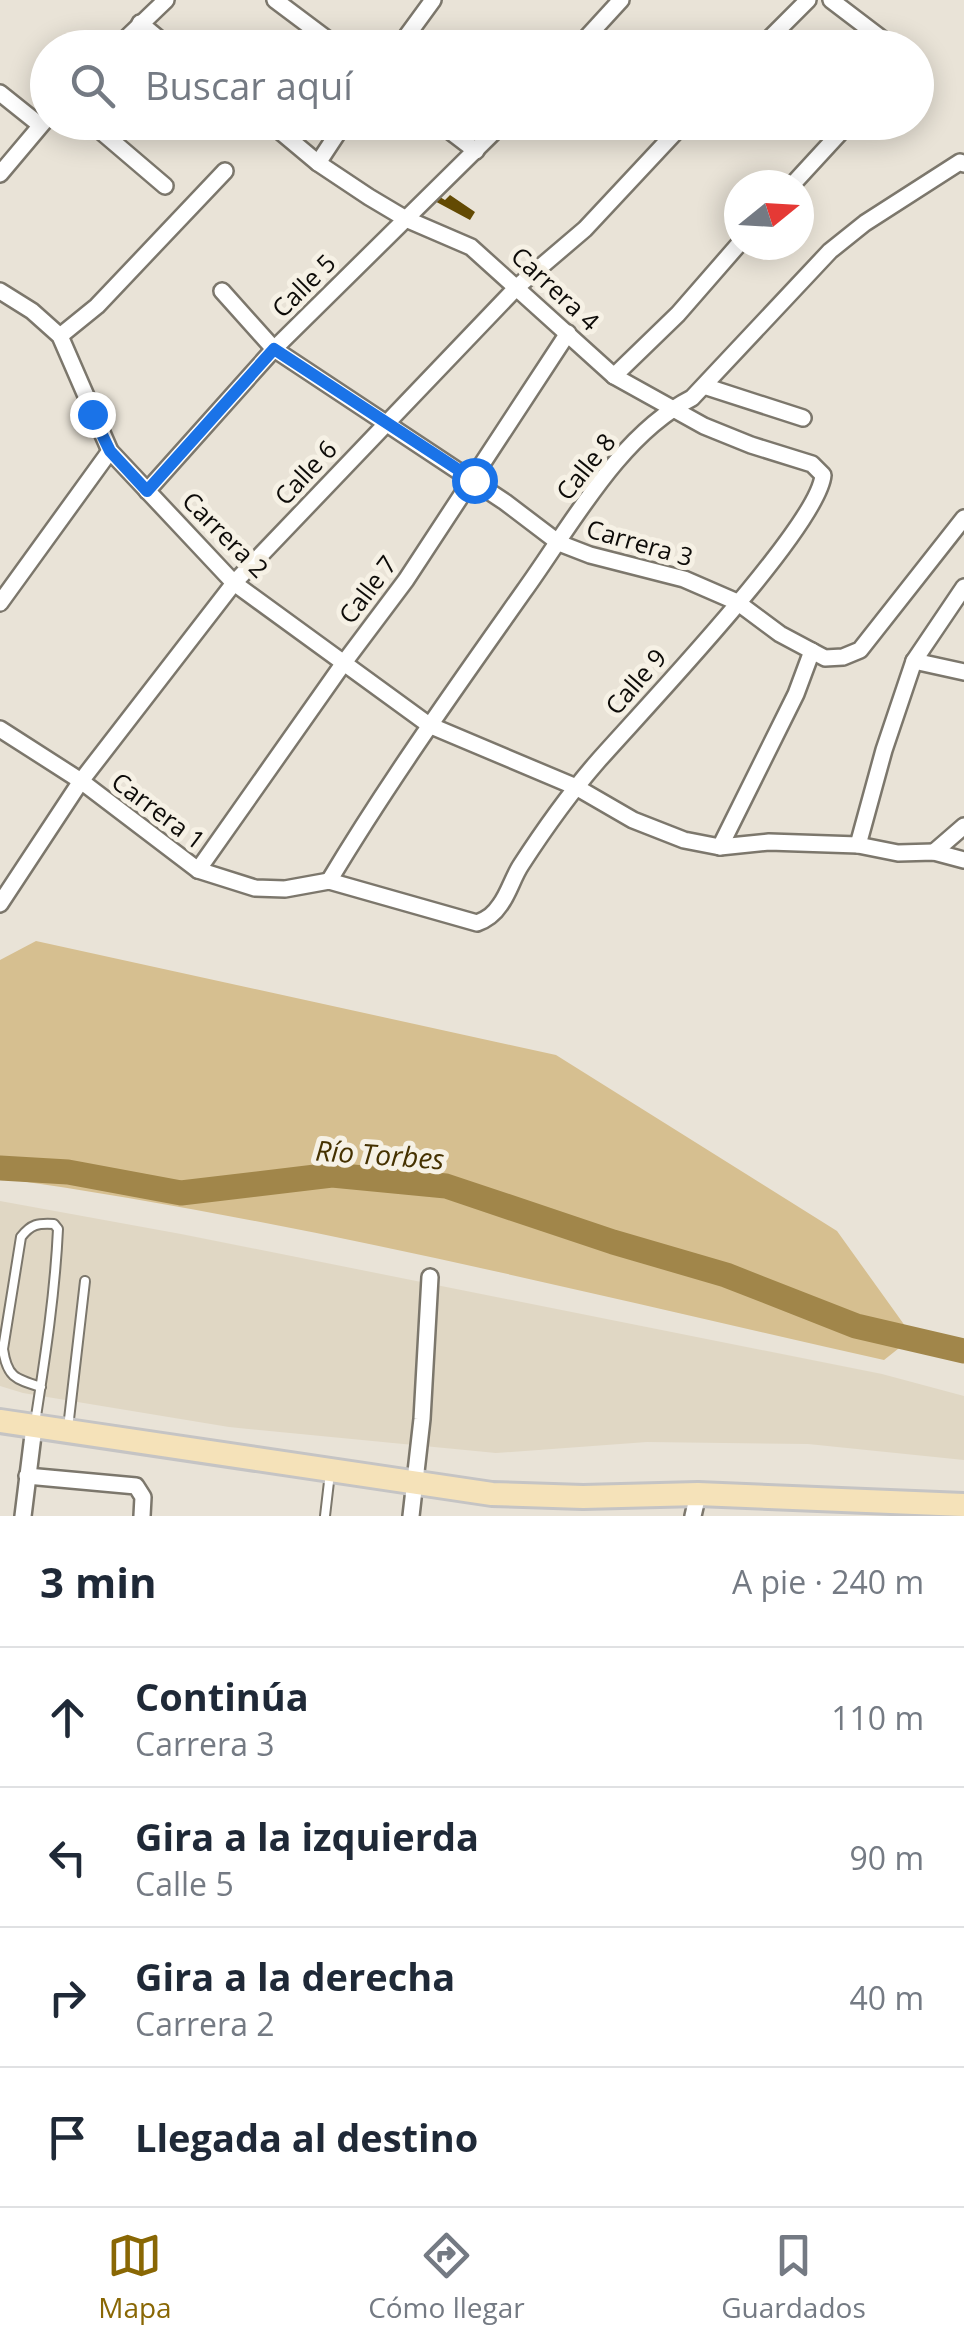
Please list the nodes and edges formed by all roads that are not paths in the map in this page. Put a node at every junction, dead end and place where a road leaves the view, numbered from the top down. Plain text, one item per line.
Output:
1 (166, 0) edge
2 (276, 0) edge
3 (433, 0) edge
4 (621, 0) edge
5 (808, 0) edge
6 (831, 0) edge
7 (140, 22) junction
8 (133, 30) edge
9 (149, 30) edge
10 (315, 30) edge
11 (411, 30) edge
12 (594, 30) edge
13 (778, 30) edge
14 (870, 30) edge
15 (0, 92) edge
16 (30, 112) edge
17 (30, 138) edge
18 (111, 140) edge
19 (291, 140) edge
20 (333, 140) edge
21 (462, 140) edge
22 (487, 140) edge
23 (667, 140) edge
24 (833, 140) edge
25 (476, 151) junction
26 (318, 163) junction
27 (964, 164) edge
28 (806, 170) edge
29 (225, 171) dead end
30 (0, 174) edge
31 (165, 186) dead end
32 (406, 218) junction
33 (725, 260) edge
34 (517, 287) junction
35 (0, 291) edge
36 (222, 291) dead end
37 (568, 333) junction
38 (60, 336) junction
39 (274, 349) junction
40 (614, 376) junction
41 (704, 386) junction
42 (670, 409) junction
43 (803, 418) dead end
44 (384, 424) junction
45 (110, 451) junction
46 (818, 470) joint
47 (474, 480) junction
48 (147, 491) junction
49 (964, 518) edge
50 (559, 542) junction
51 (234, 584) junction
52 (964, 587) edge
53 (737, 602) junction
54 (0, 603) edge
55 (812, 652) junction
56 (964, 656) edge
57 (914, 661) junction
58 (342, 664) junction
59 (959, 671) edge
60 (429, 725) junction
61 (0, 729) edge
62 (81, 782) junction
63 (576, 786) junction
64 (964, 826) edge
65 (858, 845) junction
66 (720, 848) junction
67 (934, 852) junction
68 (964, 860) edge
69 (198, 870) junction
70 (329, 881) junction
71 (3, 899) edge
72 (477, 923) joint
73 (430, 1278) dead end
74 (86, 1281) dead end
75 (41, 1388) junction
76 (0, 1421) edge
77 (34, 1427) junction
78 (68, 1432) junction
79 (330, 1473) junction
80 (27, 1476) junction
81 (415, 1484) junction
82 (695, 1505) edge
83 (964, 1505) edge
84 (582, 1506) edge
85 (830, 1507) edge
86 (918, 1509) edge
87 (22, 1516) edge
88 (142, 1516) edge
89 (324, 1516) edge
90 (410, 1516) edge

1 - 7 street
2 - 10 street
3 - 11 street
4 - 12 street
5 - 13 street
6 - 14 street
7 - 8 street
7 - 9 street
15 - 16 street
17 - 30 street
18 - 31 street
19 - 26 street, Carrera 4
20 - 26 street
21 - 25 street
22 - 25 street, Calle 5
23 - 34 street, Calle 6
24 - 28 street
25 - 32 street, Calle 5
26 - 32 street, Carrera 4
27 - 41 street, Calle 8
29 - 38 street
32 - 34 street, Carrera 4
32 - 39 street, Calle 5
33 - 40 street
34 - 37 street, Carrera 4
34 - 44 street, Calle 6
35 - 38 street, Carrera 2
36 - 39 street, Carrera 3
37 - 40 street, Carrera 4
37 - 47 street, Calle 7
38 - 45 street, Carrera 2
39 - 44 street, Carrera 3
39 - 48 street, Calle 5
40 - 42 street, Carrera 4
41 - 42 street, Calle 8
41 - 43 street
42 - 46 street, Carrera 4
42 - 50 street, Calle 8
44 - 47 street, Carrera 3
44 - 51 street, Calle 6
45 - 48 street, Carrera 2
45 - 54 street
46 - 53 street, Calle 9
47 - 50 street, Carrera 3
47 - 58 street, Calle 7
48 - 51 street, Carrera 2
49 - 55 street
50 - 53 street, Carrera 3
50 - 60 street, Calle 8
51 - 58 street, Carrera 2
51 - 62 street, Calle 6
52 - 57 street
53 - 55 street, Carrera 3
53 - 63 street, Calle 9
55 - 66 street
56 - 59 street
57 - 59 street
57 - 65 street
58 - 60 street, Carrera 2
58 - 69 street, Calle 7
60 - 63 street, Carrera 2
60 - 70 street, Calle 8
61 - 62 street, Carrera 1
62 - 69 street, Carrera 1
62 - 71 street, Calle 6
63 - 66 street, Carrera 2
63 - 72 street, Calle 9
64 - 67 street
65 - 66 street
65 - 67 street
67 - 68 street
69 - 70 street, Carrera 1
70 - 72 street, Carrera 1
73 - 81 street
74 - 78 lane
75 - 75 lane
75 - 77 lane
76 - 77 main road
77 - 78 main road
77 - 80 street
78 - 79 main road
79 - 81 main road
79 - 89 lane
80 - 87 street
80 - 88 street
81 - 84 main road
81 - 90 street
82 - 84 main road
82 - 85 main road
83 - 86 main road
85 - 86 main road

